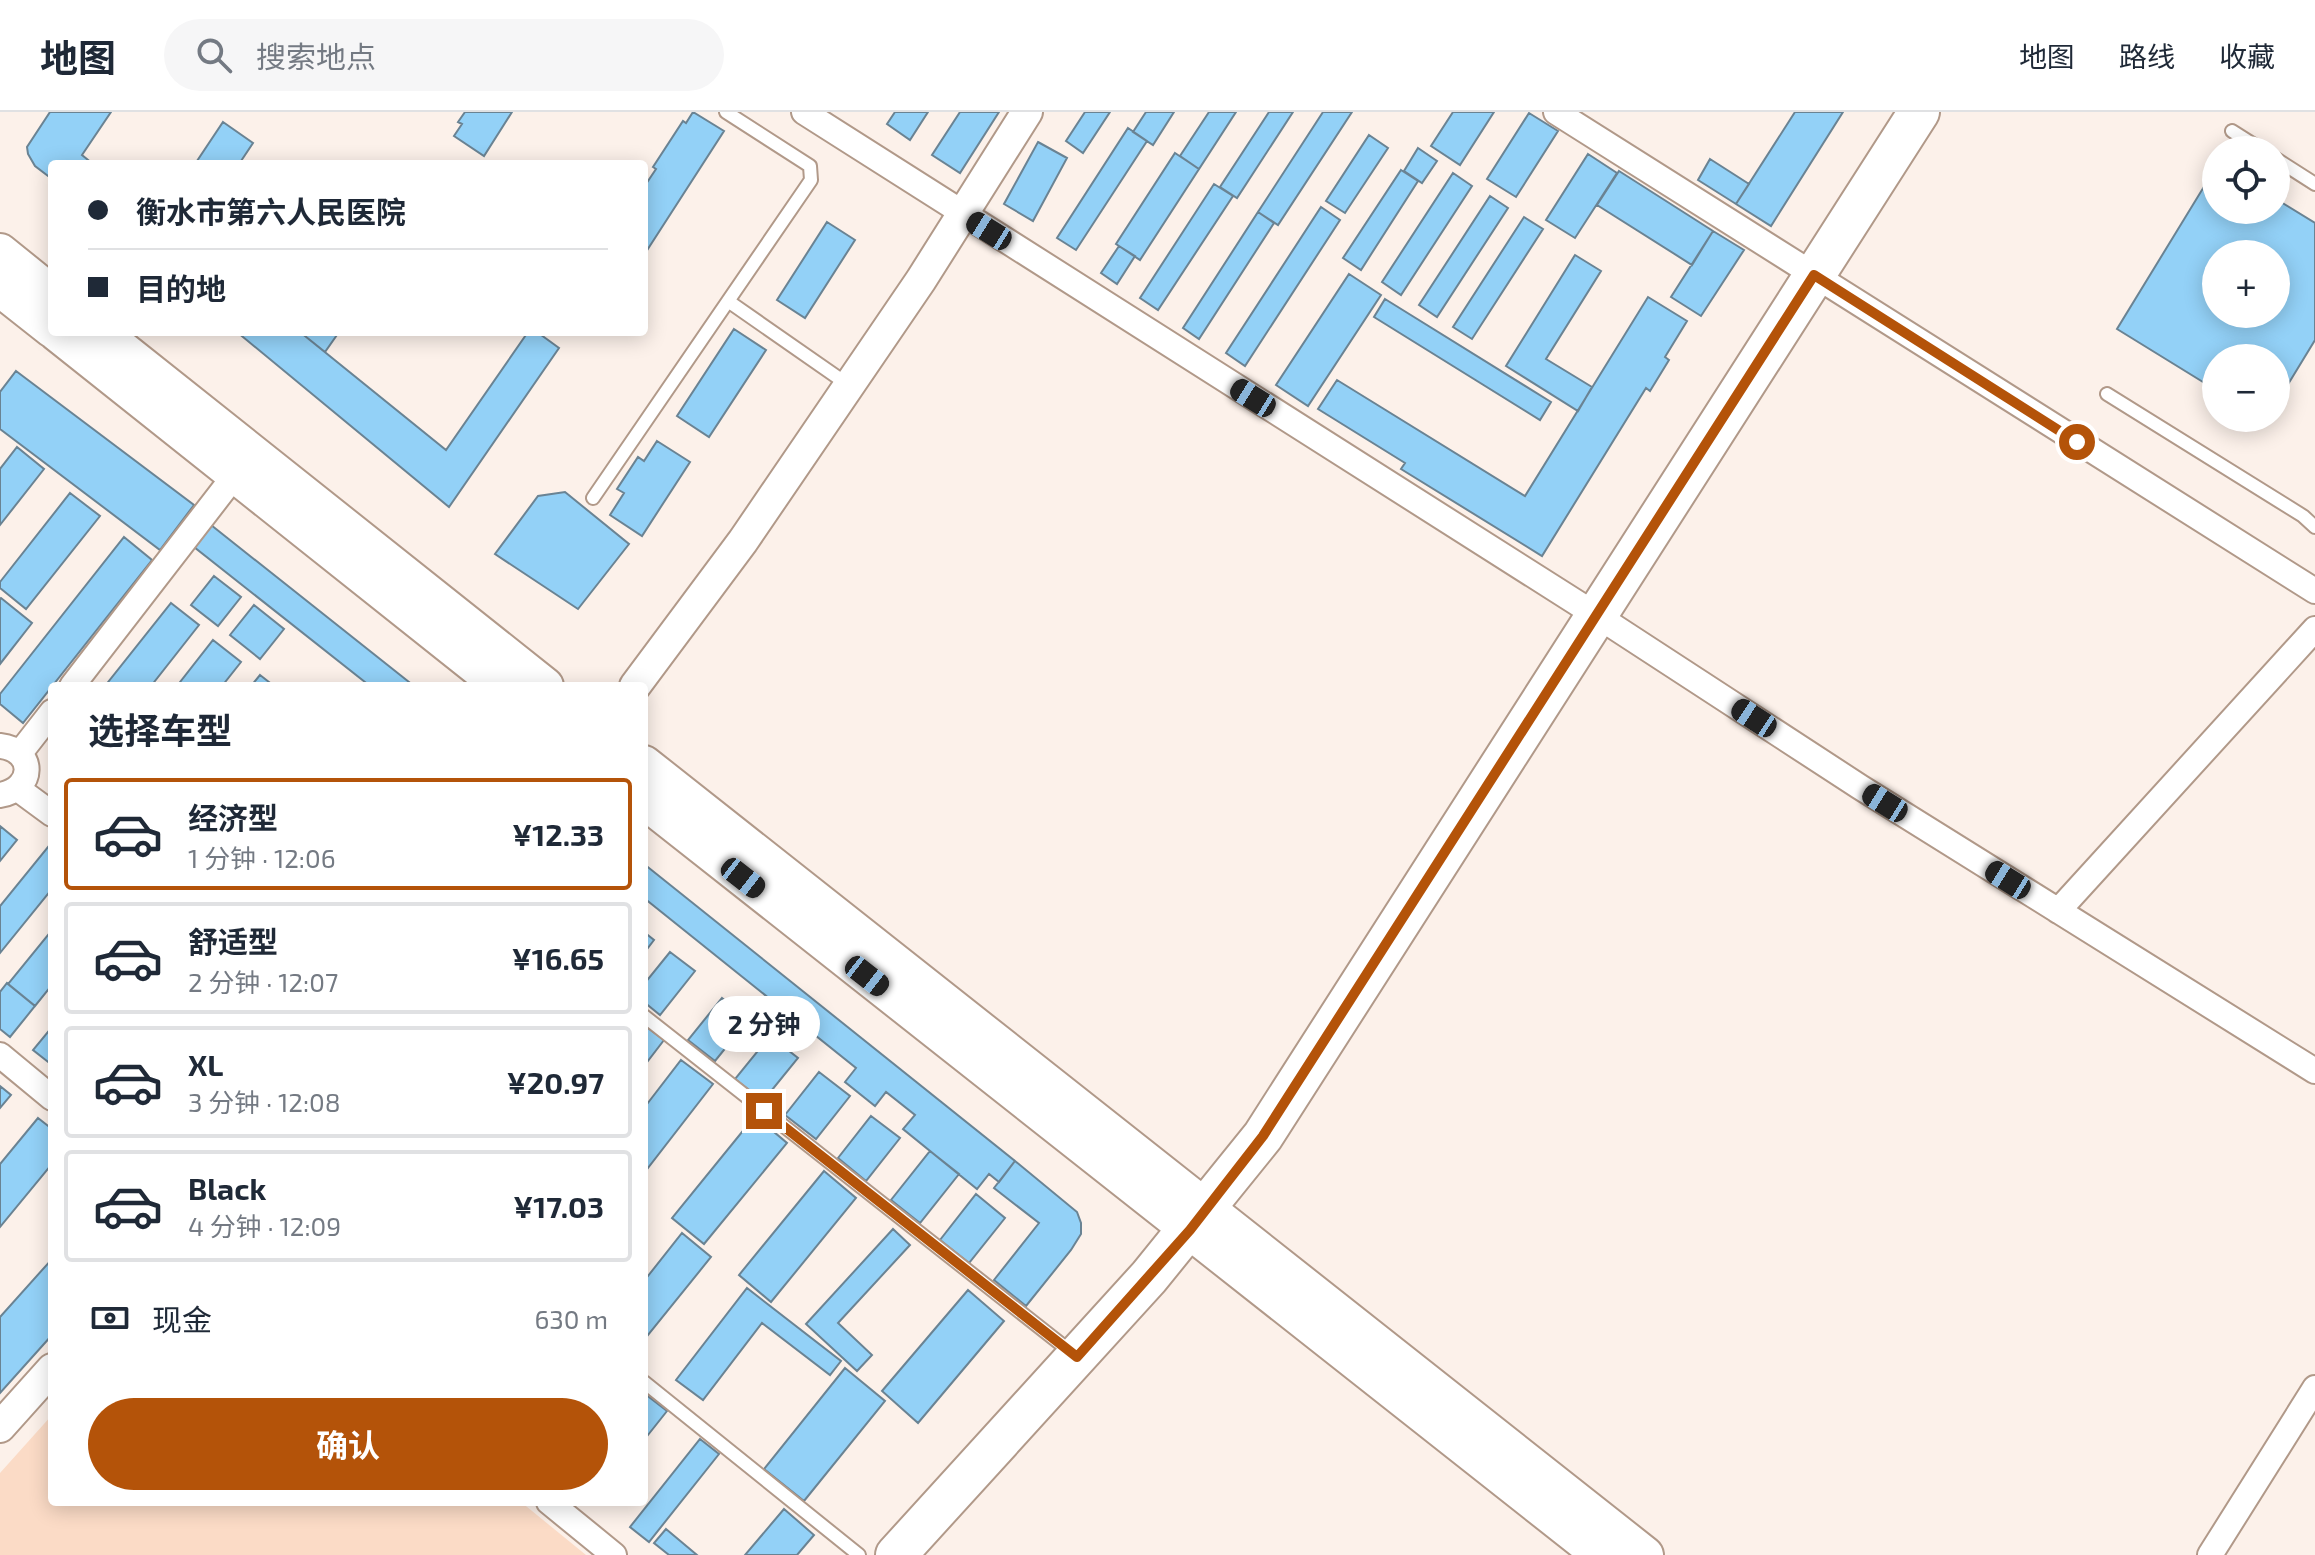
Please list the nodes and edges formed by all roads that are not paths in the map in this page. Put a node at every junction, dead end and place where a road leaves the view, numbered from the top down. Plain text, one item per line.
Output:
1 (726, 112) edge
2 (804, 112) edge
3 (1027, 112) edge
4 (1556, 112) edge
5 (1919, 112) edge
6 (2232, 131) dead end
7 (2240, 136) edge
8 (2290, 168) edge
9 (2315, 184) edge
10 (963, 215) junction
11 (0, 252) edge
12 (1814, 275) junction
13 (0, 288) edge
14 (48, 291) edge
15 (728, 301) junction
16 (48, 326) edge
17 (60, 336) edge
18 (105, 336) edge
19 (850, 386) junction
20 (2107, 394) dead end
21 (235, 475) junction
22 (593, 498) dead end
23 (2315, 527) edge
24 (2315, 591) edge
25 (1596, 615) junction
26 (2315, 629) edge
27 (75, 682) edge
28 (496, 682) edge
29 (540, 682) edge
30 (638, 682) edge
31 (48, 716) edge
32 (10, 749) edge
33 (648, 767) edge
34 (9, 792) edge
35 (648, 803) edge
36 (48, 812) edge
37 (2058, 911) junction
38 (648, 1019) edge
39 (0, 1055) edge
40 (2315, 1071) edge
41 (48, 1095) edge
42 (1198, 1220) junction
43 (1077, 1357) junction
44 (48, 1373) edge
45 (648, 1385) edge
46 (2315, 1388) edge
47 (0, 1427) edge
48 (554, 1506) edge
49 (614, 1555) edge
50 (859, 1555) edge
51 (896, 1555) edge
52 (1601, 1555) edge
53 (1645, 1555) edge
54 (2210, 1555) edge

1 - 15 lane
2 - 10 street
3 - 10 street
4 - 12 street
5 - 12 main road
6 - 7 lane
8 - 9 lane
10 - 19 street
10 - 25 street
11 - 14 main road
12 - 24 street
12 - 25 main road
13 - 16 main road
15 - 19 lane
15 - 22 lane
17 - 21 main road
18 - 29 main road
19 - 30 street
20 - 23 lane
21 - 27 street
21 - 28 main road
25 - 37 street
25 - 42 main road
26 - 37 street
31 - 32 street
32 - 34 street
33 - 42 main road
34 - 36 street
35 - 42 main road
37 - 40 street
38 - 43 lane
39 - 41 street
42 - 43 main road
42 - 52 main road
42 - 53 main road
43 - 51 main road
44 - 47 street
45 - 50 lane
46 - 54 street
48 - 49 street

